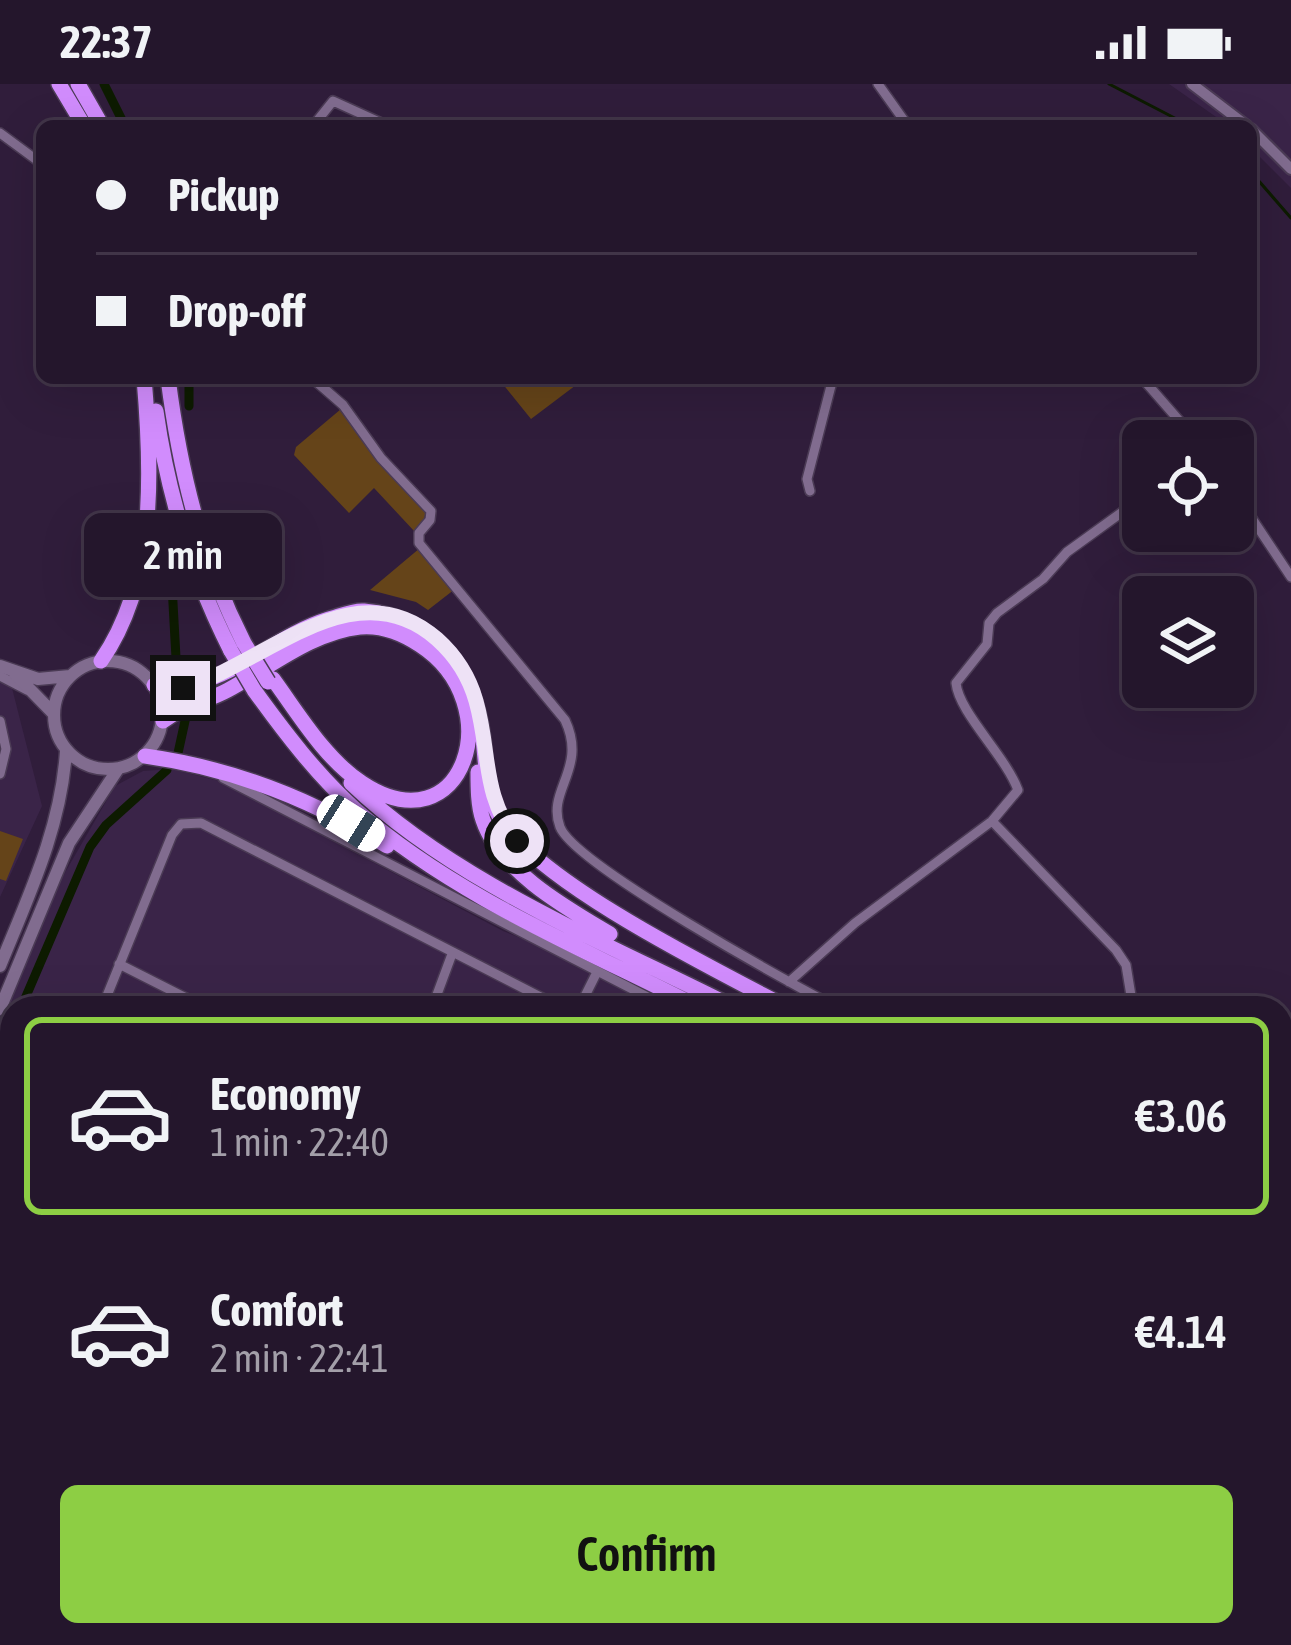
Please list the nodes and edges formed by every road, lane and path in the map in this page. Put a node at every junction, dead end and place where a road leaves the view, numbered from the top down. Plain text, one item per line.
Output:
1 (59, 84) edge
2 (78, 84) edge
3 (878, 84) edge
4 (1192, 84) edge
5 (81, 120) edge
6 (99, 120) edge
7 (318, 120) edge
8 (375, 120) edge
9 (901, 120) edge
10 (1239, 120) edge
11 (0, 133) edge
12 (1257, 136) edge
13 (36, 160) edge
14 (1291, 169) edge
15 (148, 384) edge
16 (149, 384) edge
17 (172, 384) edge
18 (319, 384) edge
19 (831, 384) edge
20 (1147, 384) edge
21 (1177, 420) edge
22 (810, 491) dead end
23 (1122, 512) edge
24 (1254, 522) edge
25 (1291, 577) edge
26 (241, 644) junction
27 (101, 661) junction
28 (0, 666) edge
29 (7, 675) edge
30 (70, 676) junction
31 (265, 684) junction
32 (154, 685) junction
33 (476, 701) junction
34 (53, 713) junction
35 (0, 721) edge
36 (163, 721) junction
37 (66, 751) junction
38 (145, 756) junction
39 (192, 762) junction
40 (118, 769) junction
41 (0, 774) edge
42 (992, 821) junction
43 (548, 931) junction
44 (452, 954) junction
45 (119, 964) junction
46 (0, 966) edge
47 (597, 972) junction
48 (789, 982) junction
49 (5, 996) edge
50 (107, 996) edge
51 (182, 996) edge
52 (436, 996) edge
53 (538, 996) edge
54 (585, 996) edge
55 (645, 996) edge
56 (676, 996) edge
57 (716, 996) edge
58 (719, 996) edge
59 (766, 996) edge
60 (815, 996) edge
61 (1131, 996) edge

1 - 5 highway
2 - 6 highway
3 - 9 street
4 - 10 street
7 - 8 street
11 - 13 street
12 - 14 street
15 - 27 highway
16 - 26 highway
17 - 26 highway
18 - 48 street
19 - 22 street
20 - 21 street
23 - 42 street
24 - 25 street
26 - 31 highway, bridge
27 - 30 main road
27 - 32 main road
28 - 29 main road
29 - 30 main road
29 - 34 main road
30 - 34 main road
31 - 36 highway
31 - 43 highway
31 - 57 highway
32 - 33 highway
32 - 36 main road
33 - 58 highway
33 - 59 highway
34 - 37 main road
35 - 41 street
36 - 38 main road
37 - 40 main road
37 - 46 main road
38 - 39 highway
38 - 40 main road
39 - 43 highway
39 - 47 street
40 - 49 main road
42 - 48 street
42 - 61 street
43 - 56 highway
44 - 45 street
44 - 52 street
44 - 53 street
45 - 50 street
45 - 51 street
47 - 54 street
47 - 55 street
48 - 60 street

